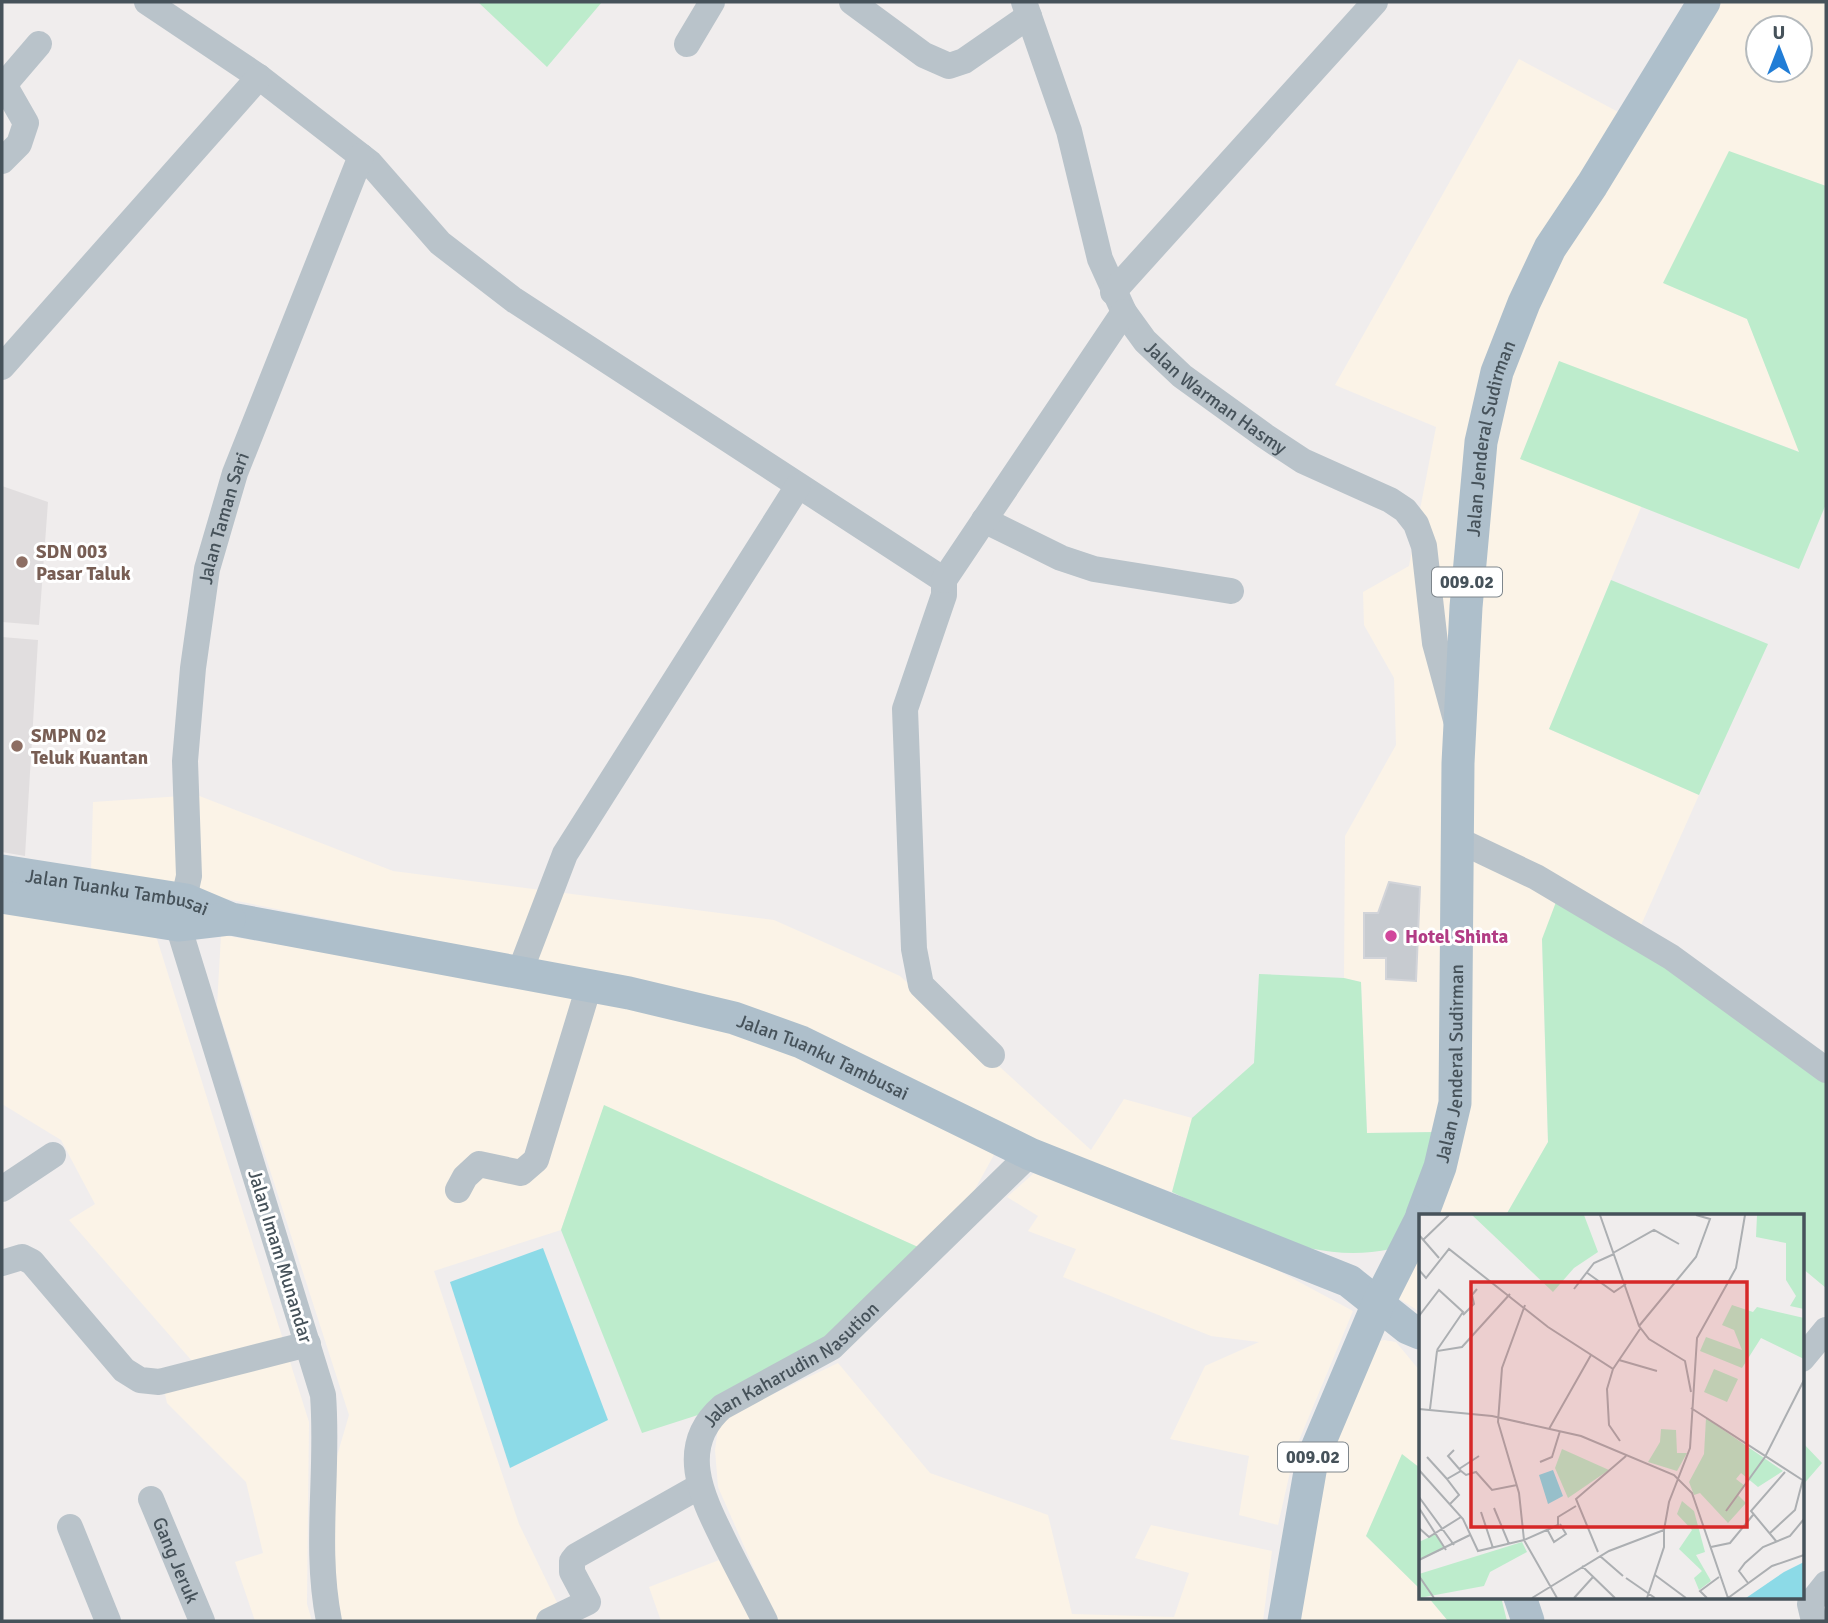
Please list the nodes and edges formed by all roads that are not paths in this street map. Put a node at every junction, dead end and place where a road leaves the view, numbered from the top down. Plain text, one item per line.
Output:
1 (146, 2) edge
2 (712, 2) edge
3 (852, 2) edge
4 (1375, 2) edge
5 (1704, 2) edge
6 (1027, 9) edge
7 (38, 44) dead end
8 (687, 44) dead end
9 (259, 77) junction
10 (361, 156) junction
11 (2, 161) edge
12 (1118, 302) junction
13 (4, 361) edge
14 (798, 486) junction
15 (984, 520) junction
16 (944, 580) junction
17 (1231, 591) dead end
18 (1459, 731) junction
19 (1457, 839) junction
20 (2, 871) edge
21 (2, 897) edge
22 (182, 913) junction
23 (519, 974) junction
24 (589, 986) junction
25 (992, 1055) dead end
26 (1826, 1070) edge
27 (1030, 1154) junction
28 (53, 1155) dead end
29 (2, 1189) edge
30 (458, 1190) dead end
31 (1422, 1214) edge
32 (1419, 1223) edge
33 (2, 1263) edge
34 (1378, 1304) junction
35 (1826, 1330) edge
36 (1414, 1331) edge
37 (308, 1344) junction
38 (1419, 1355) edge
39 (1804, 1357) edge
40 (700, 1486) junction
41 (151, 1499) dead end
42 (70, 1527) dead end
43 (1826, 1584) edge
44 (1520, 1598) edge
45 (1536, 1598) edge
46 (597, 1612) edge
47 (108, 1621) edge
48 (202, 1621) edge
49 (329, 1621) edge
50 (549, 1621) edge
51 (765, 1621) edge
52 (1284, 1621) edge
53 (1528, 1621) edge
54 (1544, 1621) edge
55 (1814, 1621) edge

1 - 9 street
2 - 8 street
3 - 6 street
4 - 12 street
5 - 18 main road, Jalan Jenderal Sudirman / 009.02
6 - 12 street, Jalan Warman Hasmy
7 - 11 street
9 - 10 street
9 - 13 street
10 - 14 street
10 - 22 street, Jalan Taman Sari
12 - 15 street
12 - 18 street, Jalan Warman Hasmy
14 - 16 street
14 - 23 street
15 - 16 street
15 - 17 street
16 - 25 street
18 - 19 main road, Jalan Jenderal Sudirman / 009.02
19 - 26 street
19 - 31 main road, Jalan Jenderal Sudirman / 009.02
20 - 22 main road, Jalan Tuanku Tambusai
21 - 22 main road, Jalan Tuanku Tambusai
22 - 23 main road, Jalan Tuanku Tambusai
22 - 37 street, Jalan Imam Munandar
23 - 24 main road, Jalan Tuanku Tambusai
24 - 27 main road, Jalan Tuanku Tambusai
24 - 30 street
27 - 34 main road, Jalan Tuanku Tambusai
27 - 40 street, Jalan Kaharudin Nasution
28 - 29 street
32 - 34 main road, 009.02
33 - 37 street
34 - 36 main road, Jalan Tuanku Tambusai
34 - 52 main road, 009.02
35 - 39 street
36 - 38 main road
37 - 49 street, Jalan Imam Munandar
40 - 46 street
40 - 51 street, Jalan Kaharudin Nasution
41 - 48 street, Gang Jeruk
42 - 47 street
43 - 55 street
44 - 53 main road
45 - 54 main road
46 - 50 street

